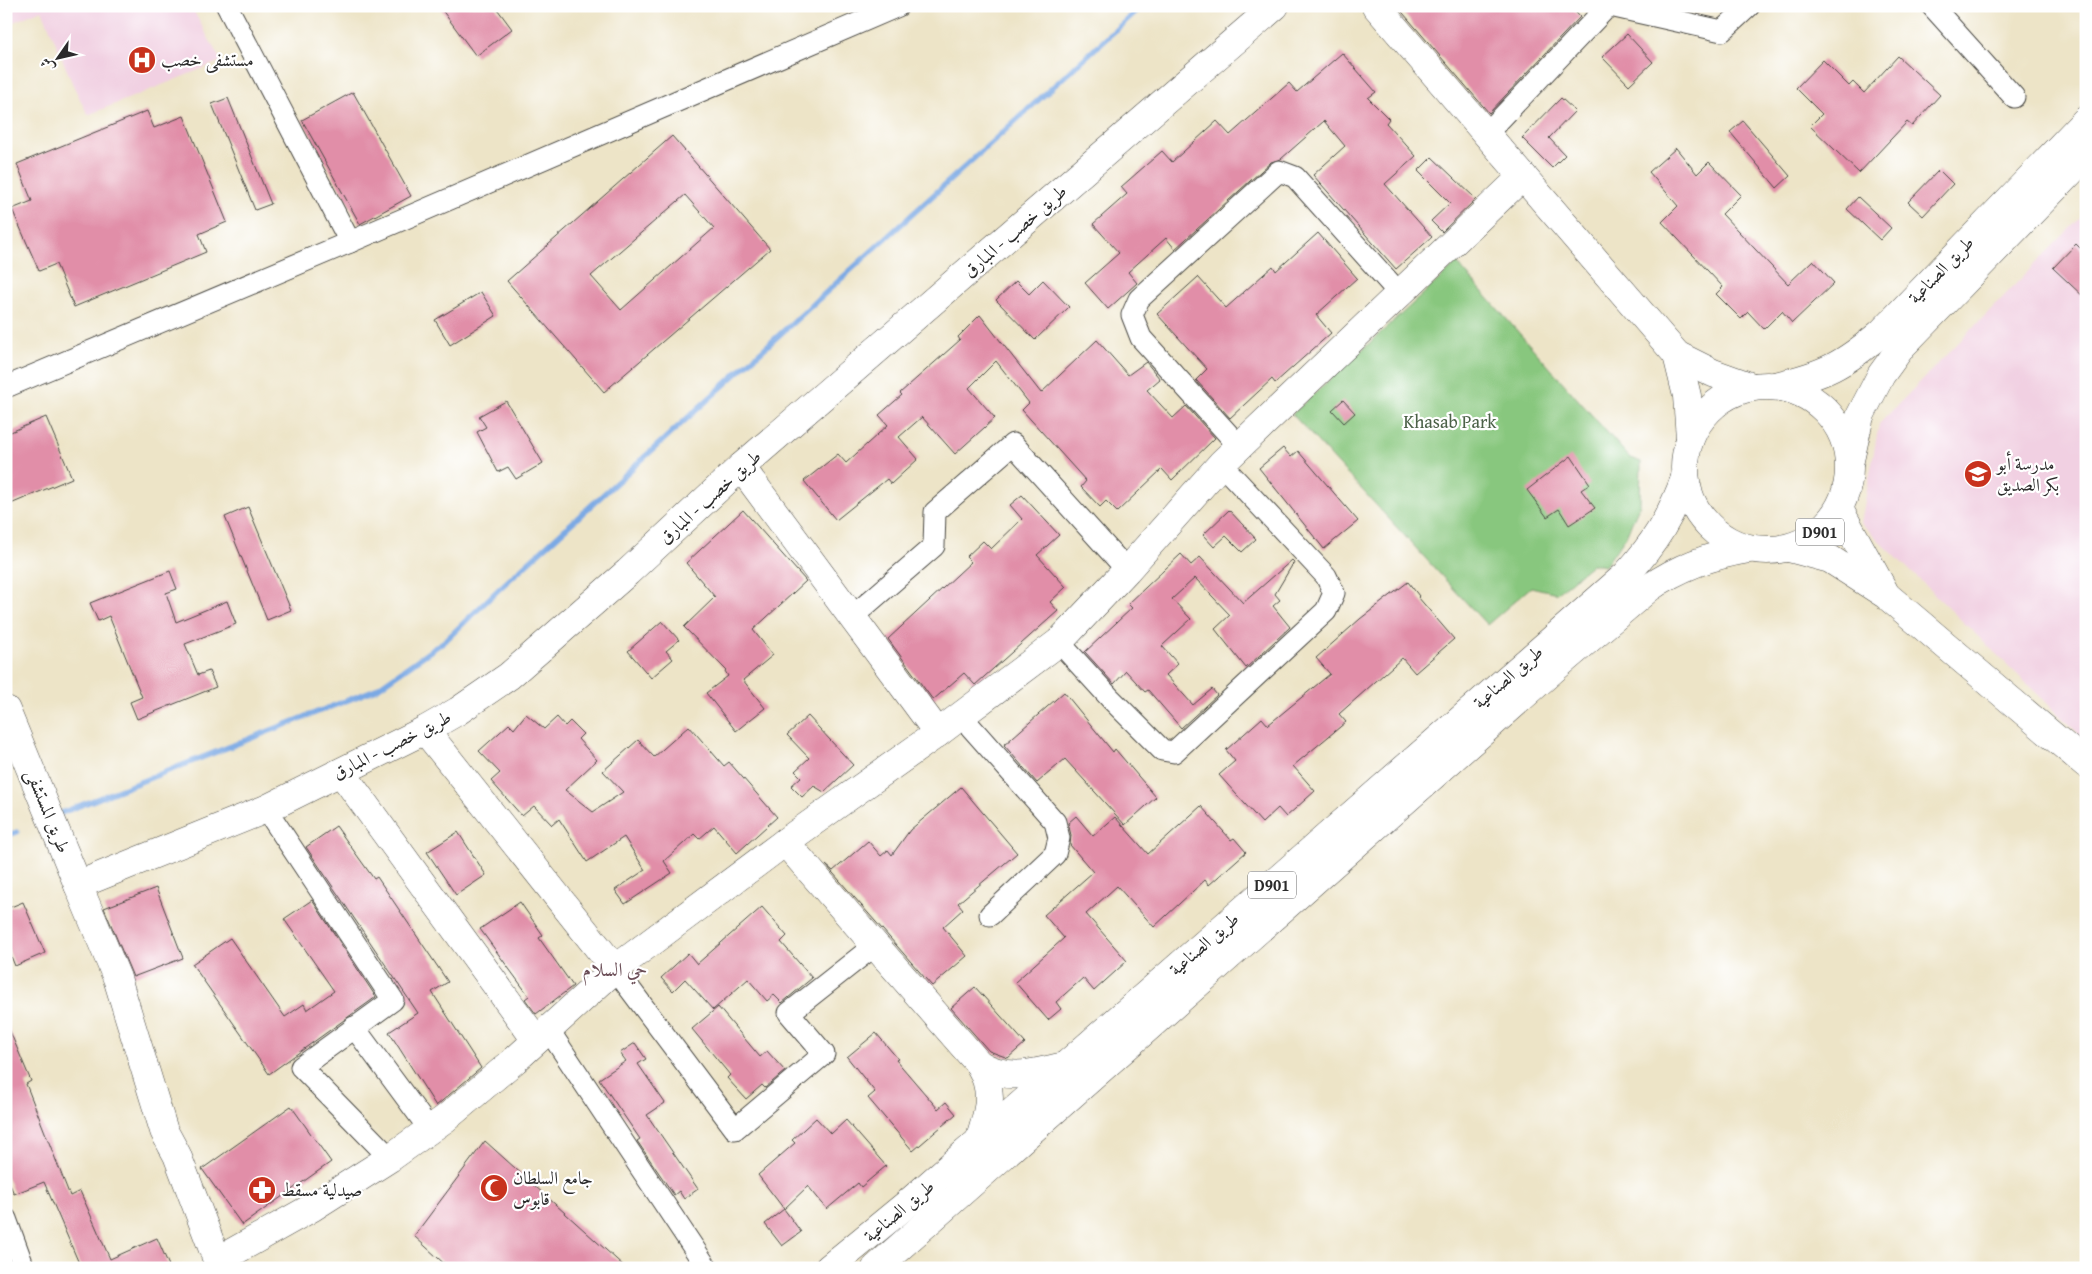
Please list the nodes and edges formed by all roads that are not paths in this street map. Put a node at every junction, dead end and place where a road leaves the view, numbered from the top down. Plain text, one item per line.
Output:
1 (227, 6) edge
2 (898, 6) edge
3 (1275, 6) edge
4 (1376, 6) edge
5 (1609, 6) edge
6 (1749, 6) edge
7 (1932, 6) edge
8 (2014, 97) dead end
9 (2086, 120) edge
10 (1486, 134) junction
11 (2086, 156) edge
12 (1523, 176) junction
13 (350, 242) junction
14 (1400, 293) junction
15 (1677, 355) junction
16 (6, 386) edge
17 (1763, 386) junction
18 (1690, 438) junction
19 (1230, 455) junction
20 (1850, 460) junction
21 (742, 468) junction
22 (1685, 478) junction
23 (1839, 509) junction
24 (1789, 548) junction
25 (1749, 549) junction
26 (1127, 570) junction
27 (1886, 594) junction
28 (852, 617) junction
29 (1059, 642) junction
30 (6, 710) edge
31 (961, 716) junction
32 (425, 730) junction
33 (938, 733) junction
34 (15, 753) edge
35 (2086, 764) edge
36 (341, 772) junction
37 (266, 809) junction
38 (785, 842) junction
39 (78, 885) junction
40 (990, 915) dead end
41 (874, 946) junction
42 (615, 969) junction
43 (354, 1027) junction
44 (542, 1035) junction
45 (979, 1064) junction
46 (1065, 1066) junction
47 (430, 1130) junction
48 (978, 1142) junction
49 (390, 1158) junction
50 (6, 1219) edge
51 (218, 1264) edge
52 (24, 1268) edge
53 (706, 1268) edge
54 (829, 1268) edge
55 (876, 1268) edge

1 - 13 street
2 - 13 street
3 - 21 main road, طريق خصب - المبارق
4 - 10 main road
5 - 6 street
5 - 10 street
7 - 8 street
9 - 17 main road, طريق الصناعية / D901
10 - 12 main road
11 - 20 main road, طريق الصناعية / D901
12 - 14 main road
12 - 15 main road
13 - 16 street
14 - 19 main road
14 - 19 street
15 - 17 main road
15 - 18 main road
17 - 18 main road, D901
17 - 20 main road, D901
18 - 22 main road, D901
19 - 26 main road
19 - 29 street
20 - 23 main road, D901
21 - 28 main road
21 - 32 main road, طريق خصب - المبارق
22 - 25 main road, D901
22 - 46 main road, طريق الصناعية / D901
23 - 24 main road, D901
23 - 27 main road
24 - 25 main road, D901
24 - 27 main road
25 - 55 main road, طريق الصناعية / D901
26 - 28 street
26 - 29 main road
27 - 35 main road
28 - 33 main road
29 - 31 main road
30 - 34 main road, طريق المستشفى
31 - 33 main road
31 - 40 street
32 - 36 main road, طريق خصب - المبارق
32 - 42 main road
33 - 38 main road
34 - 39 main road, طريق المستشفى
36 - 37 main road, طريق خصب - المبارق
36 - 44 main road
37 - 39 main road, طريق خصب - المبارق
37 - 43 street
38 - 41 main road
38 - 42 main road
39 - 51 main road, طريق المستشفى
41 - 42 street
41 - 45 main road
42 - 44 main road
43 - 47 street
43 - 49 street
44 - 47 main road
44 - 53 street
45 - 46 main road
45 - 48 main road
46 - 48 main road, طريق الصناعية / D901
47 - 49 main road
48 - 54 main road, طريق الصناعية / D901
49 - 51 main road
50 - 52 street

